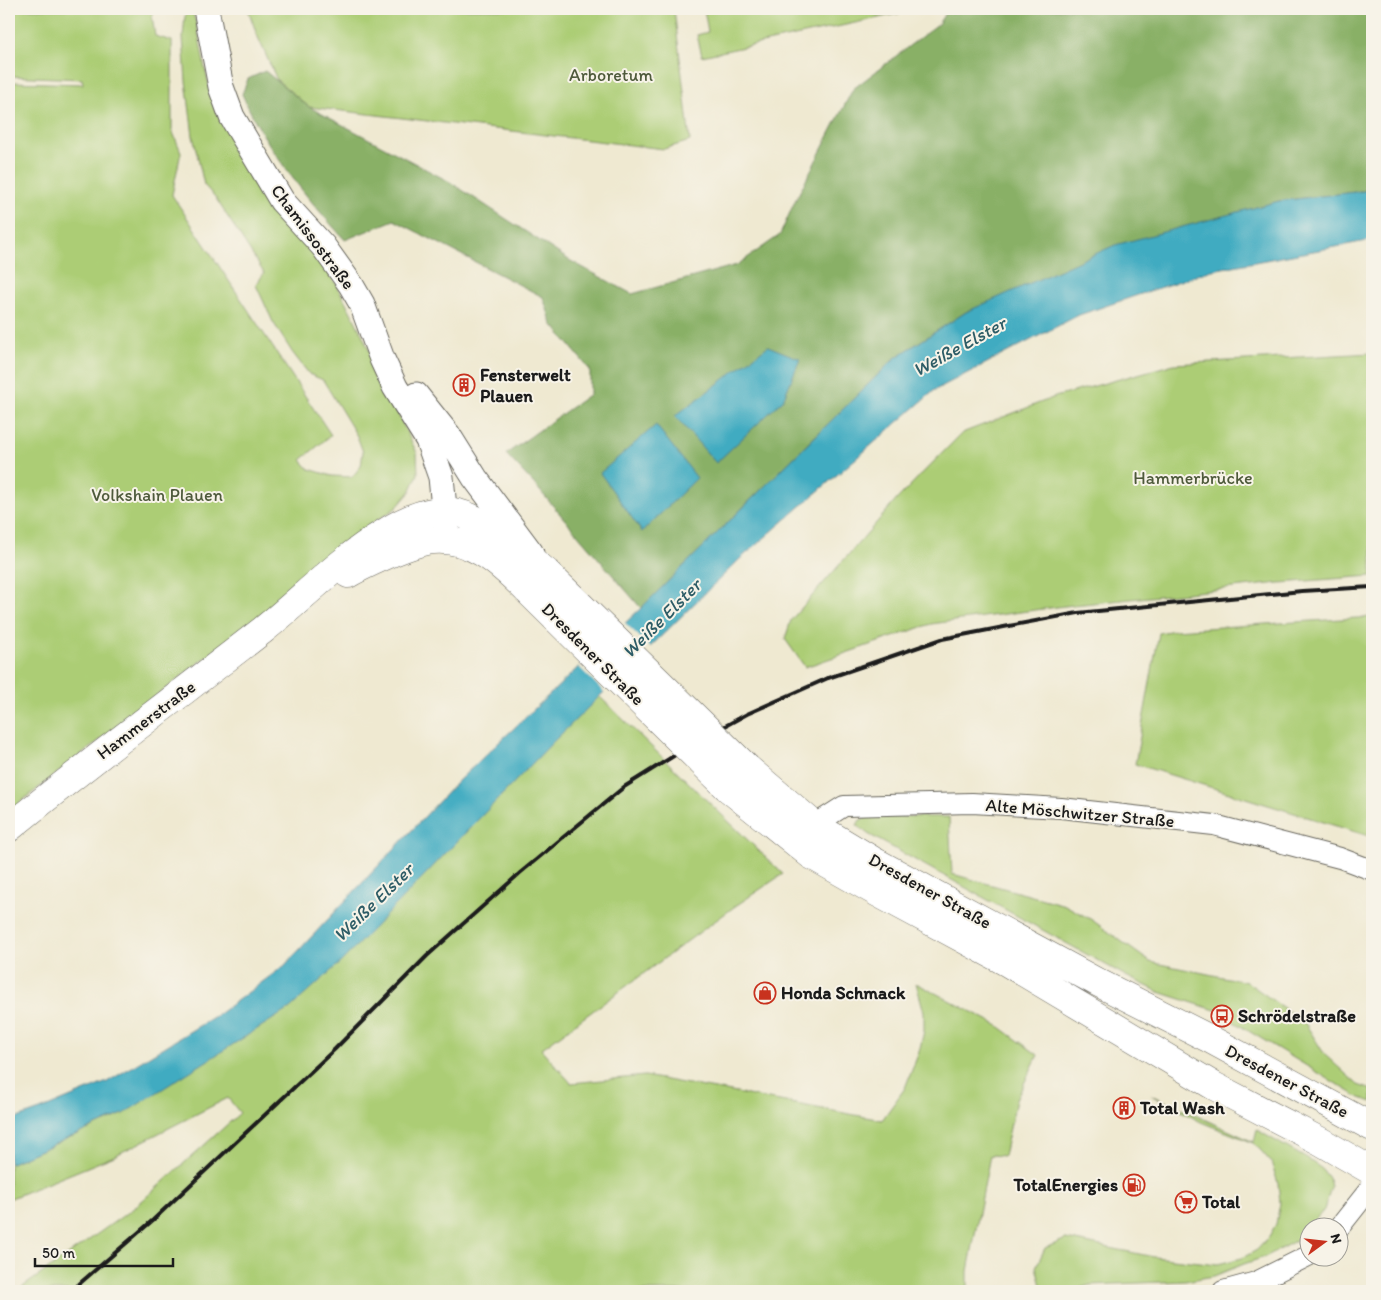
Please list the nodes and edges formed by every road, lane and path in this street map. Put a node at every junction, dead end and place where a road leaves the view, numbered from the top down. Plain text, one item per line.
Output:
1 (206, 9) edge
2 (371, 326) junction
3 (445, 511) junction
4 (447, 539) junction
5 (537, 581) junction
6 (284, 613) junction
7 (738, 778) junction
8 (814, 825) junction
9 (9, 828) edge
10 (791, 840) junction
11 (1372, 870) edge
12 (1372, 1127) edge
13 (1372, 1171) edge
14 (1372, 1186) edge
15 (1347, 1218) edge
16 (1298, 1261) edge
17 (1223, 1291) edge

1 - 2 street, Chamissostraße
2 - 3 street, Chamissostraße
2 - 5 street, Chamissostraße
3 - 4 street, Chamissostraße
3 - 5 main road, Hammerstraße
3 - 6 main road, Hammerstraße
4 - 5 main road, Hammerstraße
4 - 6 main road, Hammerstraße
5 - 7 main road, Dresdener Straße, bridge
6 - 9 main road, Hammerstraße
7 - 8 main road, Dresdener Straße
7 - 10 main road, Dresdener Straße
8 - 10 street, Alte Möschwitzer Straße
8 - 11 street, Alte Möschwitzer Straße
8 - 12 main road, Dresdener Straße
10 - 13 main road, Dresdener Straße
14 - 15 street
16 - 17 street

